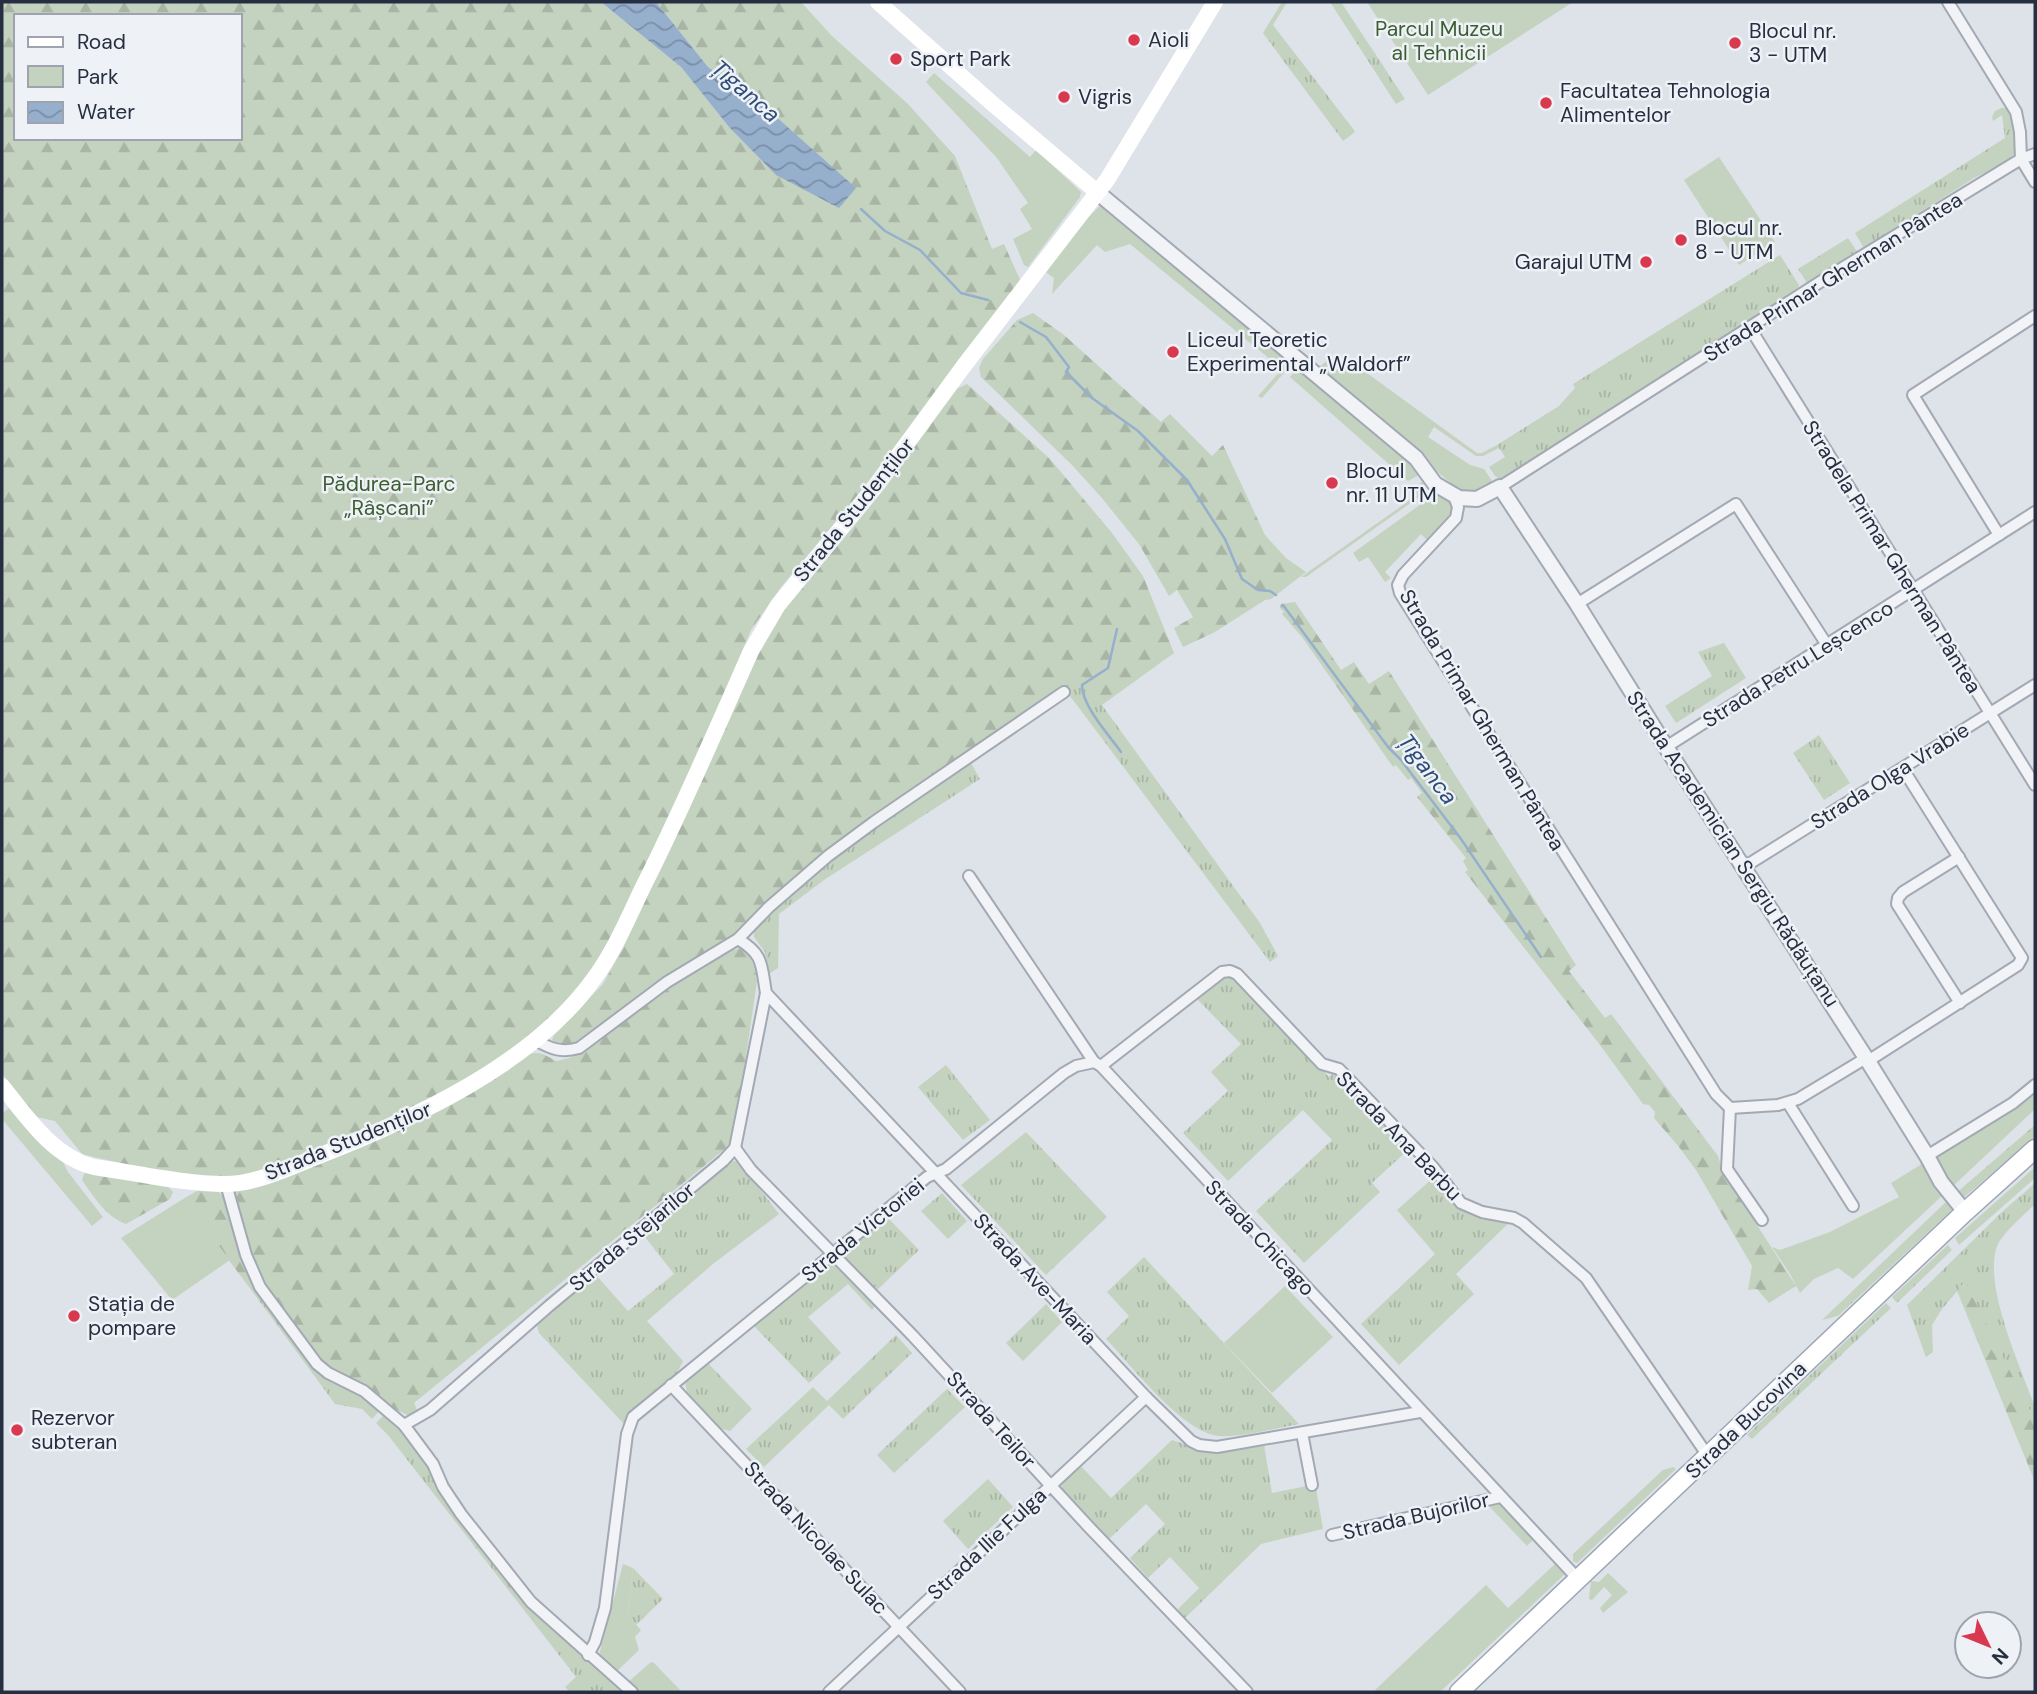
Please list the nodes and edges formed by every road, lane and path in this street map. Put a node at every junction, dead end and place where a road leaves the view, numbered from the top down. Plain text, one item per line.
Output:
1 (878, 2) edge
2 (1215, 2) edge
3 (1948, 2) edge
4 (2035, 154) edge
5 (2021, 159) junction
6 (2035, 182) edge
7 (1097, 192) junction
8 (2035, 316) edge
9 (1750, 328) junction
10 (1500, 487) junction
11 (1454, 496) junction
12 (2035, 512) edge
13 (1999, 535) junction
14 (1913, 590) junction
15 (1577, 604) junction
16 (1827, 645) junction
17 (2035, 685) edge
18 (1064, 692) dead end
19 (1990, 713) junction
20 (1666, 747) junction
21 (1903, 769) junction
22 (2035, 785) edge
23 (1959, 857) junction
24 (1744, 867) junction
25 (969, 876) dead end
26 (738, 939) junction
27 (1222, 972) joint
28 (766, 993) junction
29 (1960, 1003) junction
30 (535, 1040) junction
31 (1867, 1059) junction
32 (1097, 1064) junction
33 (2, 1086) edge
34 (2035, 1086) edge
35 (1788, 1103) junction
36 (1730, 1108) junction
37 (735, 1148) junction
38 (2035, 1149) edge
39 (1927, 1156) junction
40 (936, 1174) junction
41 (226, 1184) junction
42 (1853, 1206) dead end
43 (1965, 1212) junction
44 (1762, 1220) dead end
45 (833, 1255) junction
46 (671, 1385) junction
47 (1405, 1395) junction
48 (1146, 1397) junction
49 (1420, 1412) junction
50 (1398, 1416) junction
51 (404, 1425) junction
52 (1302, 1433) junction
53 (1708, 1456) junction
54 (1049, 1485) junction
55 (1312, 1485) dead end
56 (1500, 1497) junction
57 (1332, 1535) dead end
58 (1578, 1579) junction
59 (899, 1626) junction
60 (588, 1655) junction
61 (632, 1692) edge
62 (830, 1692) edge
63 (960, 1692) edge
64 (1247, 1692) edge
65 (1459, 1692) edge

1 - 7 main road
2 - 7 main road, Strada Studenților
3 - 5 street
4 - 5 street, Strada Primar Gherman Pântea
5 - 6 street
5 - 9 street, Strada Primar Gherman Pântea
7 - 11 street
7 - 30 main road, Strada Studenților
8 - 13 street
9 - 10 street, Strada Primar Gherman Pântea
9 - 14 street, Stradela Primar Gherman Pântea
10 - 11 street, Strada Primar Gherman Pântea
10 - 15 street, Strada Academician Sergiu Rădăuțanu
11 - 36 street, Strada Primar Gherman Pântea
12 - 13 street, Strada Petru Leșcenco
13 - 14 street, Strada Petru Leșcenco
14 - 16 street, Strada Petru Leșcenco
14 - 19 street, Stradela Primar Gherman Pântea
15 - 16 street
15 - 20 street, Strada Academician Sergiu Rădăuțanu
16 - 20 street, Strada Petru Leșcenco
17 - 19 street, Strada Olga Vrabie
18 - 26 street
19 - 21 street, Strada Olga Vrabie
19 - 22 street, Stradela Primar Gherman Pântea
20 - 24 street, Strada Academician Sergiu Rădăuțanu
21 - 23 street
21 - 24 street, Strada Olga Vrabie
23 - 29 street
23 - 29 street
24 - 31 street, Strada Academician Sergiu Rădăuțanu
25 - 32 street, Strada Chicago
26 - 28 street
26 - 30 street
27 - 32 street, Strada Victoriei
27 - 53 street, Strada Ana Barbu
28 - 37 street
28 - 40 street, Strada Ave-Maria
29 - 31 street
30 - 41 main road, Strada Studenților
31 - 35 street
31 - 39 street, Strada Academician Sergiu Rădăuțanu
32 - 40 street, Strada Victoriei
32 - 47 street, Strada Chicago
33 - 41 main road
34 - 39 street
35 - 36 street
35 - 42 street
36 - 44 street
37 - 45 street, Strada Teilor
37 - 51 street, Strada Stejarilor
38 - 43 main road, Strada Bucovina
39 - 43 street, Strada Academician Sergiu Rădăuțanu
40 - 45 street, Strada Victoriei
40 - 48 street, Strada Ave-Maria
41 - 51 street
43 - 53 main road, Strada Bucovina
45 - 46 street, Strada Victoriei
45 - 54 street, Strada Teilor
46 - 59 street, Strada Nicolae Sulac
46 - 60 street, Strada Victoriei
47 - 49 street, Strada Chicago
47 - 50 street
48 - 52 street, Strada Ave-Maria
48 - 54 street, Strada Ilie Fulga
49 - 50 street, Strada Ave-Maria
49 - 56 street, Strada Chicago
50 - 52 street, Strada Ave-Maria
51 - 60 street
52 - 55 street
53 - 58 main road, Strada Bucovina
54 - 59 street, Strada Ilie Fulga
54 - 64 street, Strada Teilor
56 - 57 street, Strada Bujorilor
56 - 58 street, Strada Chicago
58 - 65 main road, Strada Bucovina
59 - 62 street, Strada Ilie Fulga
59 - 63 street, Strada Nicolae Sulac
60 - 61 street

